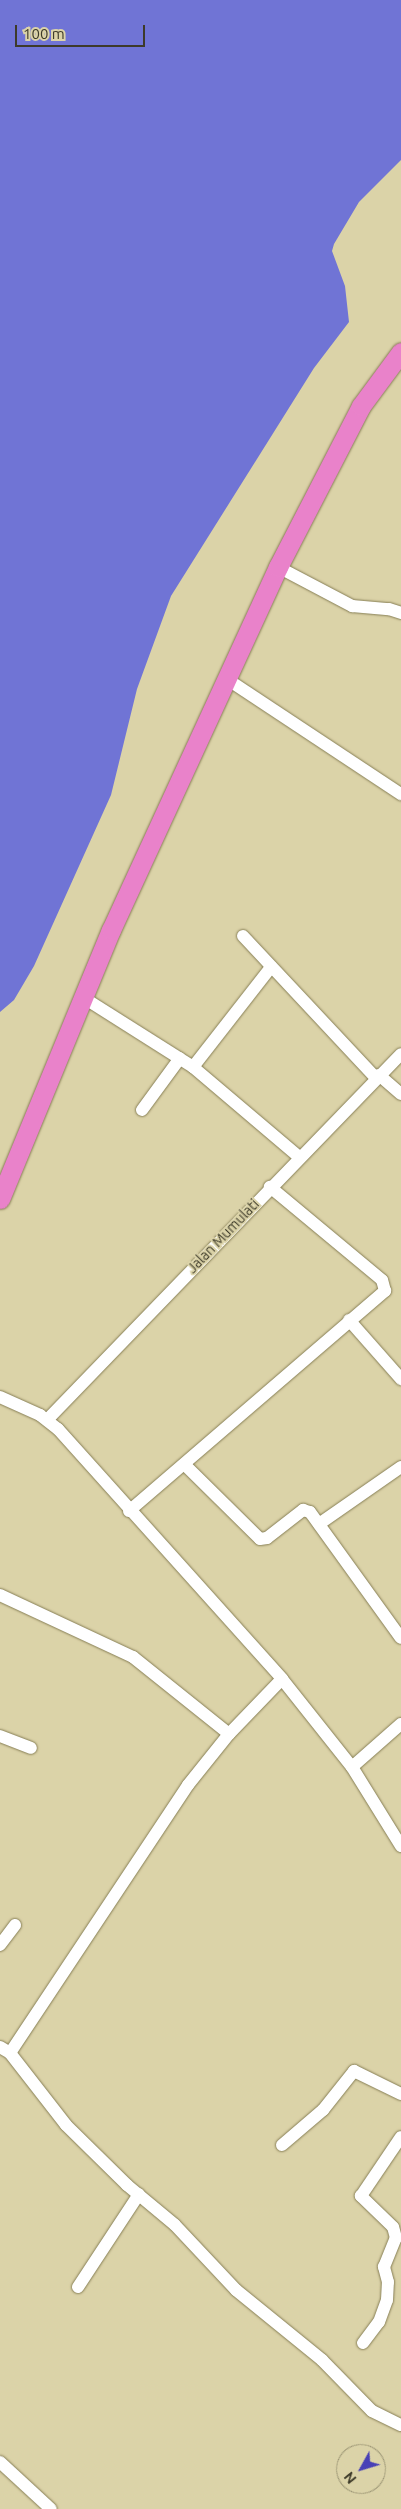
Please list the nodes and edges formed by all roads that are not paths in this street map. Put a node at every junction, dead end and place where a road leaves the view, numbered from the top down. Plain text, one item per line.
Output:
1 (400, 355) edge
2 (278, 567) junction
3 (401, 613) edge
4 (227, 679) junction
5 (401, 794) edge
6 (243, 936) dead end
7 (271, 966) junction
8 (84, 998) junction
9 (401, 1054) edge
10 (180, 1058) junction
11 (193, 1067) junction
12 (378, 1076) junction
13 (401, 1094) edge
14 (142, 1110) dead end
15 (299, 1157) junction
16 (270, 1187) junction
17 (0, 1199) edge
18 (349, 1320) junction
19 (401, 1379) edge
20 (0, 1397) edge
21 (47, 1420) junction
22 (185, 1465) junction
23 (401, 1467) edge
24 (130, 1511) junction
25 (319, 1524) junction
26 (0, 1595) edge
27 (401, 1638) edge
28 (282, 1679) junction
29 (401, 1724) edge
30 (229, 1734) junction
31 (0, 1736) edge
32 (31, 1748) dead end
33 (352, 1767) junction
34 (401, 1846) edge
35 (15, 1925) dead end
36 (0, 1946) edge
37 (5, 2050) edge
38 (401, 2094) edge
39 (401, 2137) edge
40 (282, 2145) dead end
41 (138, 2194) junction
42 (78, 2287) dead end
43 (363, 2342) dead end
44 (401, 2426) edge
45 (0, 2462) edge
46 (51, 2509) edge

1 - 2 highway
2 - 3 street
2 - 4 highway
4 - 5 street
4 - 8 highway
6 - 7 street
7 - 11 street
7 - 12 street
8 - 10 street
8 - 17 highway
9 - 12 street, Jalan Mumulati
10 - 11 street
10 - 14 street
11 - 15 street
12 - 13 street
12 - 15 street, Jalan Mumulati
15 - 16 street, Jalan Mumulati
16 - 18 street
16 - 21 street, Jalan Mumulati
18 - 19 street
18 - 22 street
20 - 21 street
21 - 24 street
22 - 24 street
22 - 25 street
23 - 25 street
24 - 28 street
25 - 27 street
26 - 30 street
28 - 30 street
28 - 33 street
29 - 33 street
30 - 37 street
31 - 32 street
33 - 34 street
35 - 36 street
37 - 41 street
38 - 40 street
39 - 43 street
41 - 42 street
41 - 44 street
45 - 46 street

